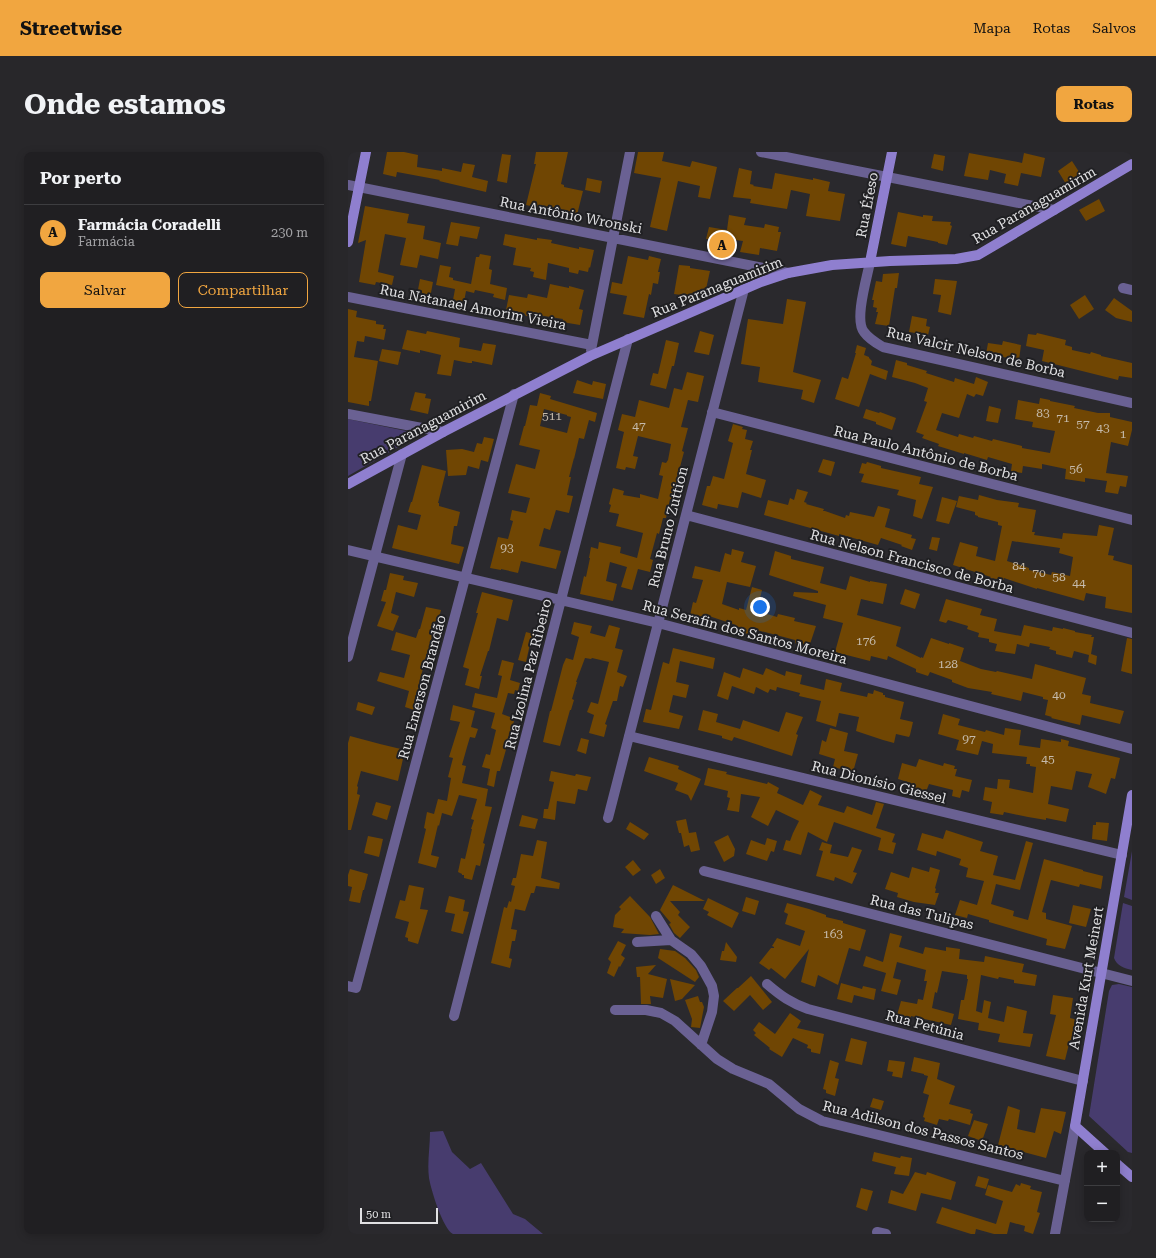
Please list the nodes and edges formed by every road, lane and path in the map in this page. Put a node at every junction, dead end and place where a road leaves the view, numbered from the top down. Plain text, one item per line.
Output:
1 (366, 152) edge
2 (630, 152) edge
3 (761, 152) edge
4 (892, 152) edge
5 (1132, 164) edge
6 (887, 177) junction
7 (348, 185) edge
8 (359, 187) junction
9 (1054, 210) junction
10 (613, 238) junction
11 (348, 242) edge
12 (870, 262) junction
13 (788, 273) junction
14 (744, 289) junction
15 (348, 297) edge
16 (628, 339) junction
17 (592, 345) junction
18 (590, 356) junction
19 (514, 394) junction
20 (1132, 403) edge
21 (712, 412) junction
22 (348, 414) edge
23 (443, 432) junction
24 (402, 454) junction
25 (348, 484) edge
26 (686, 515) junction
27 (1132, 520) edge
28 (348, 550) edge
29 (375, 556) junction
30 (465, 578) junction
31 (561, 600) junction
32 (658, 623) junction
33 (1132, 633) edge
34 (348, 657) edge
35 (629, 736) junction
36 (1132, 750) edge
37 (1132, 794) edge
38 (608, 818) dead end
39 (1122, 855) junction
40 (704, 870) dead end
41 (656, 916) dead end
42 (670, 940) junction
43 (637, 942) dead end
44 (1102, 973) junction
45 (1132, 981) edge
46 (767, 984) dead end
47 (352, 987) edge
48 (615, 1010) dead end
49 (454, 1016) dead end
50 (701, 1045) junction
51 (1083, 1080) junction
52 (1075, 1126) junction
53 (1102, 1150) edge
54 (1120, 1167) edge
55 (1132, 1177) edge
56 (1065, 1181) junction
57 (1056, 1234) edge

1 - 8 street
2 - 10 street
3 - 6 street
4 - 6 street, Rua Éfeso
5 - 9 street, Rua Paranaguamirim
6 - 9 street
6 - 12 street, Rua Éfeso
7 - 8 street, Rua Antônio Wronski
8 - 10 street, Rua Antônio Wronski
8 - 11 street
9 - 12 street, Rua Paranaguamirim
10 - 13 street, Rua Antônio Wronski
10 - 17 street
12 - 13 street, Rua Paranaguamirim
12 - 20 street, Rua Valcir Nelson de Borba
13 - 14 street, Rua Paranaguamirim
14 - 16 street, Rua Paranaguamirim
14 - 21 street, Rua Bruno Zuttion
15 - 17 street, Rua Natanael Amorim Vieira
16 - 18 street, Rua Paranaguamirim
16 - 31 street, Rua Izolina Paz Ribeiro
17 - 18 street
18 - 19 street, Rua Paranaguamirim
19 - 23 street, Rua Paranaguamirim
19 - 30 street, Rua Emerson Brandão
21 - 26 street, Rua Bruno Zuttion
21 - 27 street, Rua Paulo Antônio de Borba
22 - 23 street
23 - 24 street, Rua Paranaguamirim
24 - 25 street, Rua Paranaguamirim
24 - 29 street
26 - 32 street, Rua Bruno Zuttion
26 - 33 street, Rua Nelson Francisco de Borba
28 - 29 street, Rua Serafin dos Santos Moreira
29 - 30 street, Rua Serafin dos Santos Moreira
29 - 34 street
30 - 31 street, Rua Serafin dos Santos Moreira
30 - 47 street, Rua Emerson Brandão
31 - 32 street, Rua Serafin dos Santos Moreira
31 - 49 street, Rua Izolina Paz Ribeiro
32 - 35 street, Rua Bruno Zuttion
32 - 36 street, Rua Serafin dos Santos Moreira
35 - 38 street, Rua Bruno Zuttion
35 - 39 street, Rua Dionísio Giessel
37 - 39 street, Avenida Kurt Meinert
39 - 44 street, Avenida Kurt Meinert
40 - 44 street, Rua das Tulipas
41 - 42 street
42 - 43 street
42 - 50 street
44 - 45 street, Rua das Tulipas
44 - 51 street, Avenida Kurt Meinert
46 - 51 street, Rua Petúnia
48 - 50 street, Rua Adilson dos Passos Santos
50 - 56 street, Rua Adilson dos Passos Santos
51 - 52 street, Avenida Kurt Meinert
52 - 53 street
52 - 56 street
54 - 55 street
56 - 57 street

